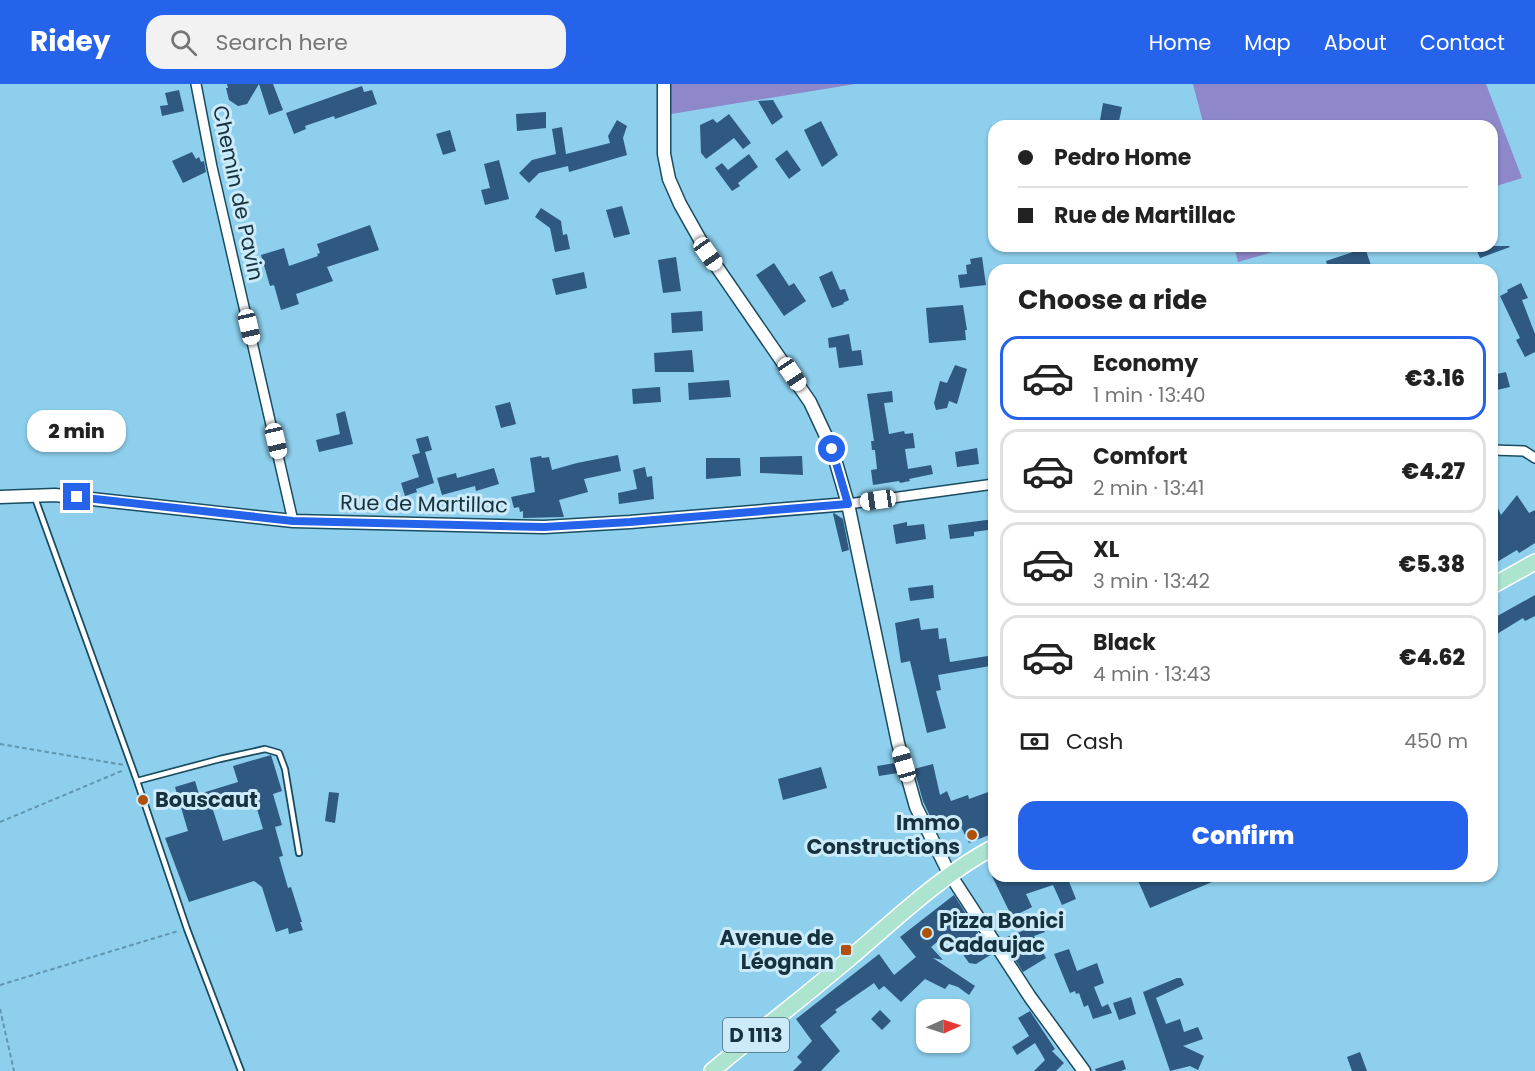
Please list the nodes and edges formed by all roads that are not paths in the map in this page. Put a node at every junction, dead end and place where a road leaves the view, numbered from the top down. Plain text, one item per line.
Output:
1 (196, 84) edge
2 (664, 84) edge
3 (1498, 450) edge
4 (1535, 458) edge
5 (988, 485) edge
6 (34, 496) junction
7 (0, 497) edge
8 (848, 504) junction
9 (293, 521) junction
10 (1535, 562) edge
11 (1498, 583) edge
12 (137, 781) junction
13 (988, 850) edge
14 (299, 853) dead end
15 (949, 873) junction
16 (241, 1071) edge
17 (712, 1071) edge
18 (1084, 1071) edge

1 - 9 street, Chemin de Pavin
2 - 8 street
3 - 4 street
5 - 8 street
6 - 7 street, Rue de Martillac
6 - 9 street, Rue de Martillac
6 - 12 lane
8 - 9 street, Rue de Martillac
8 - 15 street
10 - 11 main road
12 - 14 lane
12 - 16 lane
13 - 15 main road, D 1113
15 - 17 main road, D 1113
15 - 18 street

